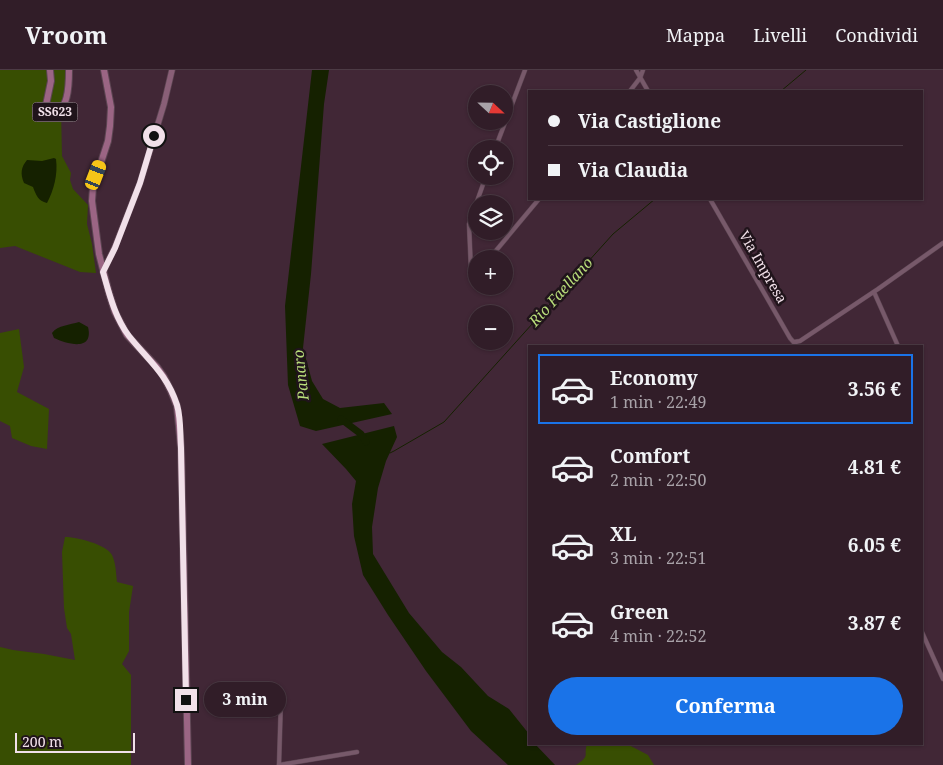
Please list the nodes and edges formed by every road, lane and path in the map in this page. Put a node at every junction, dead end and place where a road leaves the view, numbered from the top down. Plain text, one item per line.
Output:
1 (50, 70) edge
2 (69, 70) edge
3 (104, 70) edge
4 (172, 70) edge
5 (525, 70) edge
6 (636, 70) edge
7 (643, 70) edge
8 (640, 78) junction
9 (631, 90) edge
10 (647, 90) edge
11 (499, 140) edge
12 (483, 185) edge
13 (538, 200) edge
14 (711, 200) edge
15 (943, 243) edge
16 (470, 250) edge
17 (496, 250) edge
18 (103, 272) junction
19 (874, 292) junction
20 (795, 344) edge
21 (898, 345) edge
22 (923, 634) edge
23 (943, 679) edge
24 (281, 699) dead end
25 (356, 752) dead end
26 (188, 765) edge
27 (279, 765) edge

1 - 2 main road, SS623
3 - 18 main road
4 - 18 main road
5 - 11 street
6 - 8 street
7 - 8 street
8 - 9 street
8 - 10 street
12 - 16 street
13 - 17 street
14 - 20 street, Via Impresa
15 - 19 street
18 - 26 main road
19 - 20 street
19 - 21 street
22 - 23 street
24 - 27 street
25 - 27 street

